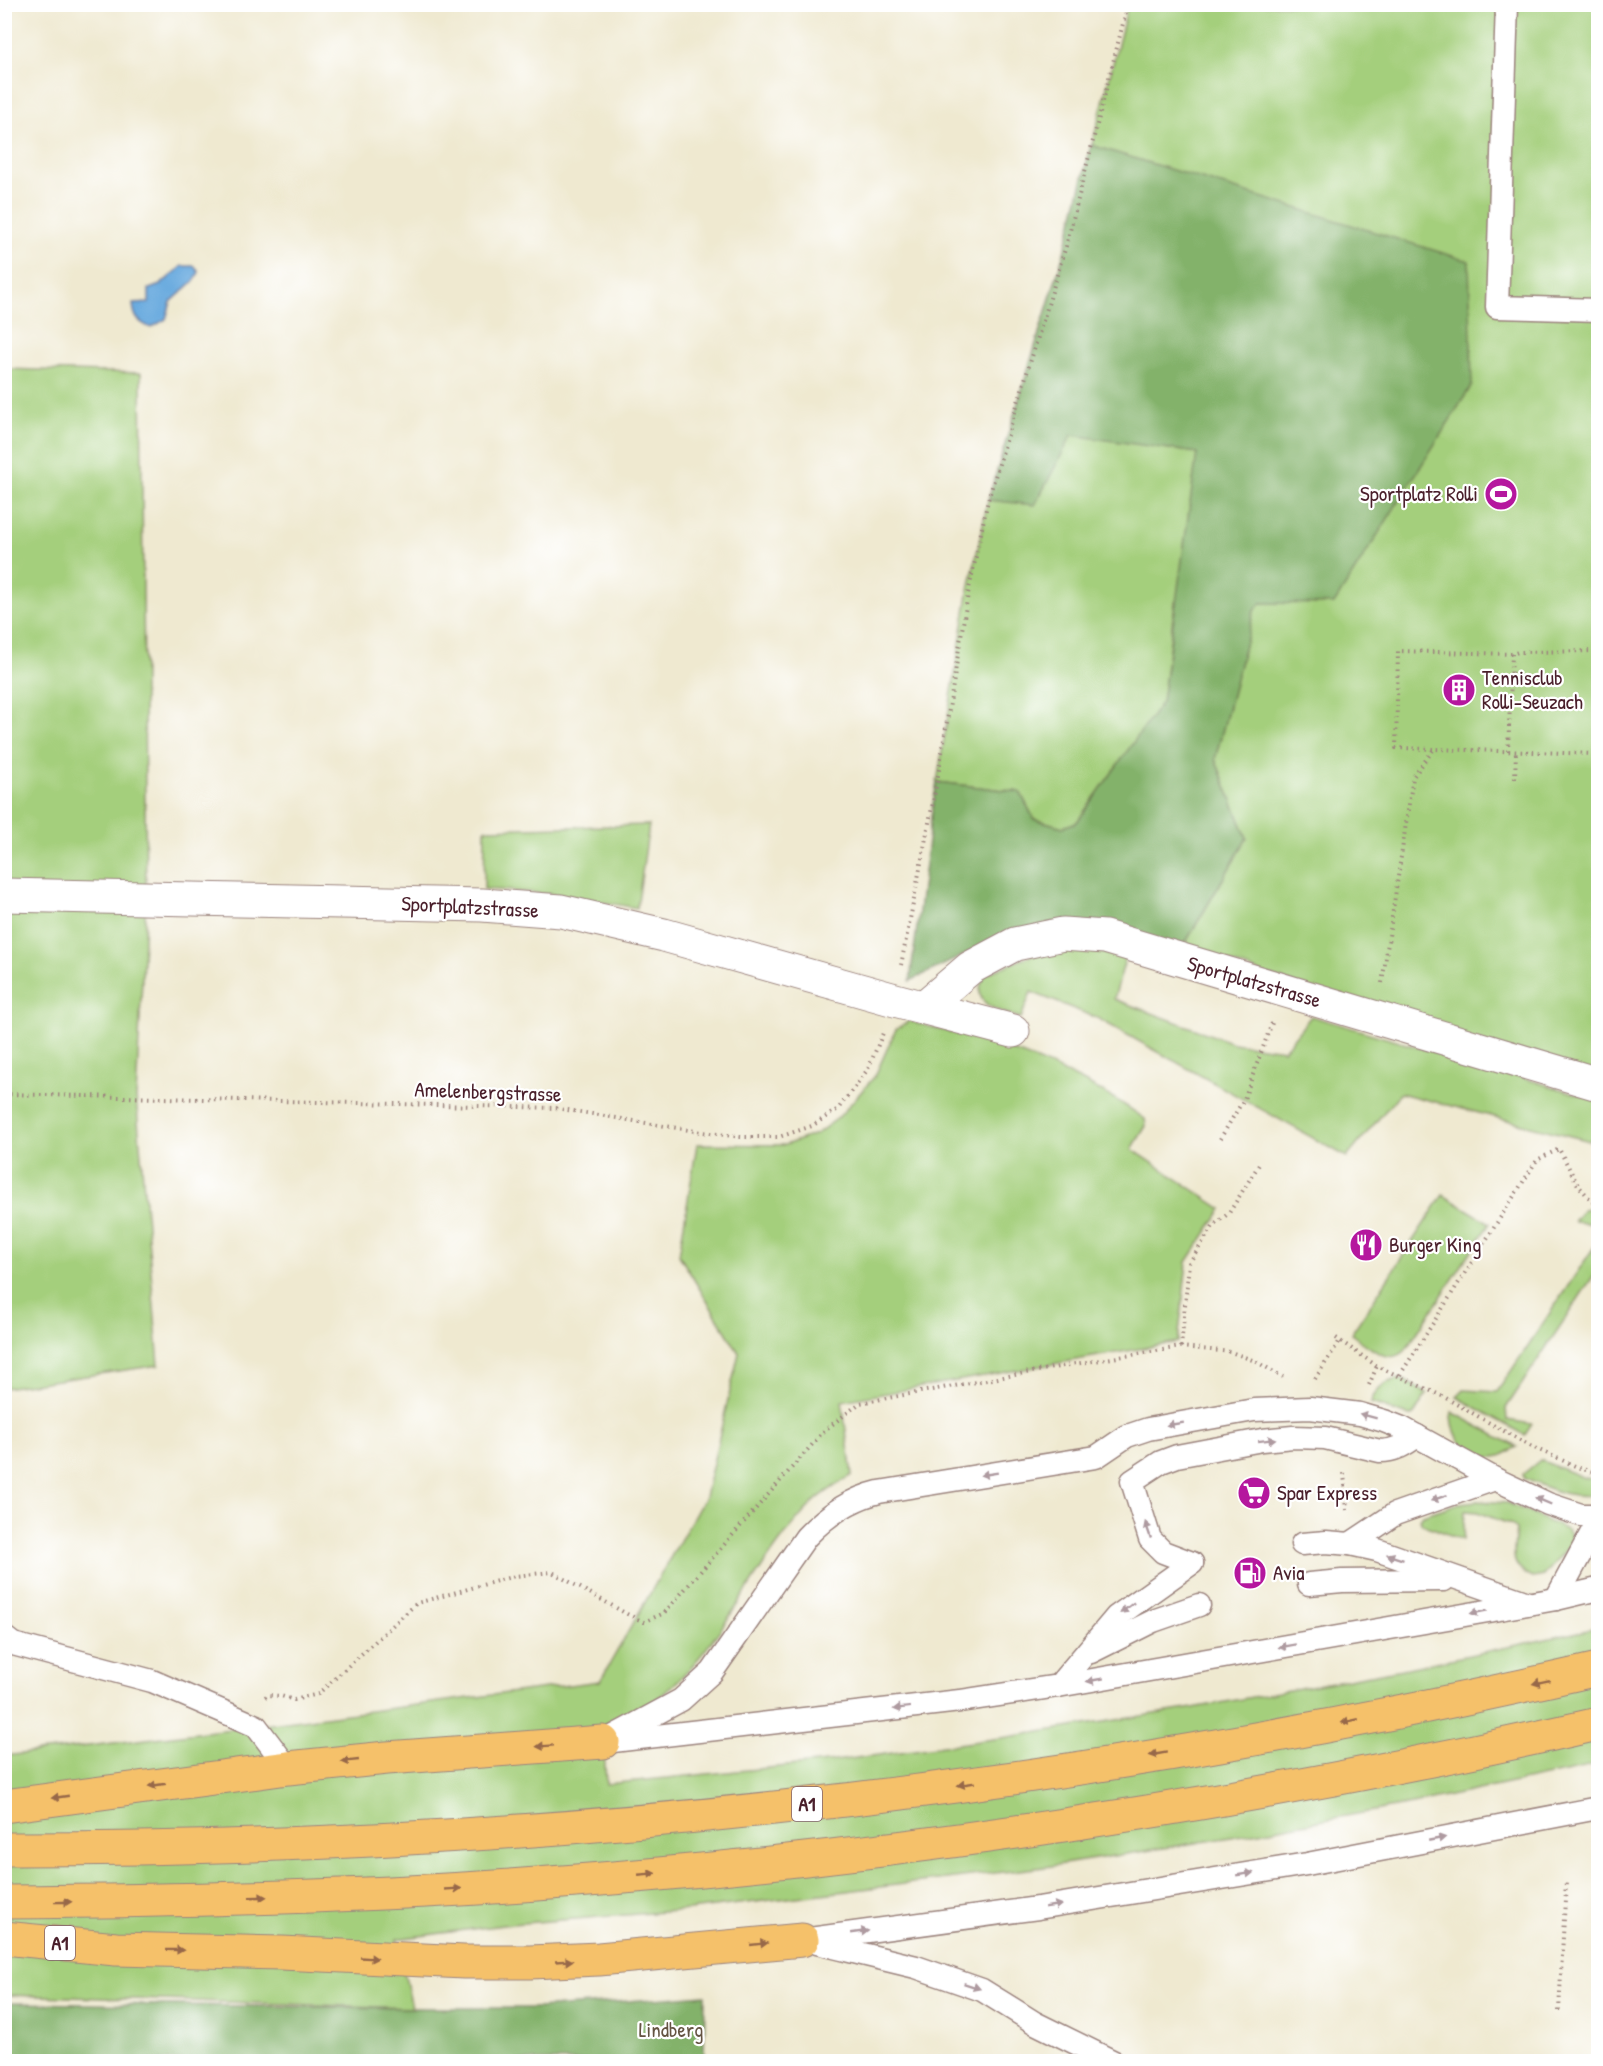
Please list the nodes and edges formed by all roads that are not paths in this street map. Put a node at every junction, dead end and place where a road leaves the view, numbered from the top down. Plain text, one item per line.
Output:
1 (1508, 4) edge
2 (1599, 310) edge
3 (4, 895) edge
4 (909, 1004) junction
5 (1014, 1031) dead end
6 (1599, 1084) edge
7 (1417, 1436) junction
8 (1495, 1479) junction
9 (1599, 1515) edge
10 (1599, 1521) edge
11 (1302, 1544) dead end
12 (1350, 1544) junction
13 (1460, 1579) junction
14 (1309, 1584) dead end
15 (1599, 1589) edge
16 (1556, 1599) junction
17 (1529, 1604) junction
18 (1199, 1605) dead end
19 (4, 1637) edge
20 (1084, 1656) junction
21 (1599, 1669) edge
22 (1058, 1686) junction
23 (1599, 1724) edge
24 (603, 1742) junction
25 (288, 1768) junction
26 (4, 1806) edge
27 (1599, 1808) edge
28 (4, 1849) edge
29 (4, 1902) edge
30 (4, 1938) edge
31 (802, 1940) junction
32 (1114, 2061) edge

1 - 2 lane
3 - 4 street, Sportplatzstrasse
4 - 5 street, Sportplatzstrasse
4 - 6 street, Sportplatzstrasse
7 - 8 lane
7 - 20 lane
7 -> 24 lane
9 -> 8 lane
8 -> 12 lane
10 - 16 lane
11 - 12 lane
13 -> 12 lane
13 - 14 lane
13 - 17 lane
15 - 16 lane
16 - 17 lane
17 -> 22 lane
18 - 20 lane
19 - 25 lane
20 - 22 lane
21 -> 28 highway, A1
22 -> 24 lane
29 -> 23 highway, A1
24 -> 25 highway
25 -> 26 highway
31 -> 27 lane
30 -> 31 highway, A1
31 -> 32 lane

